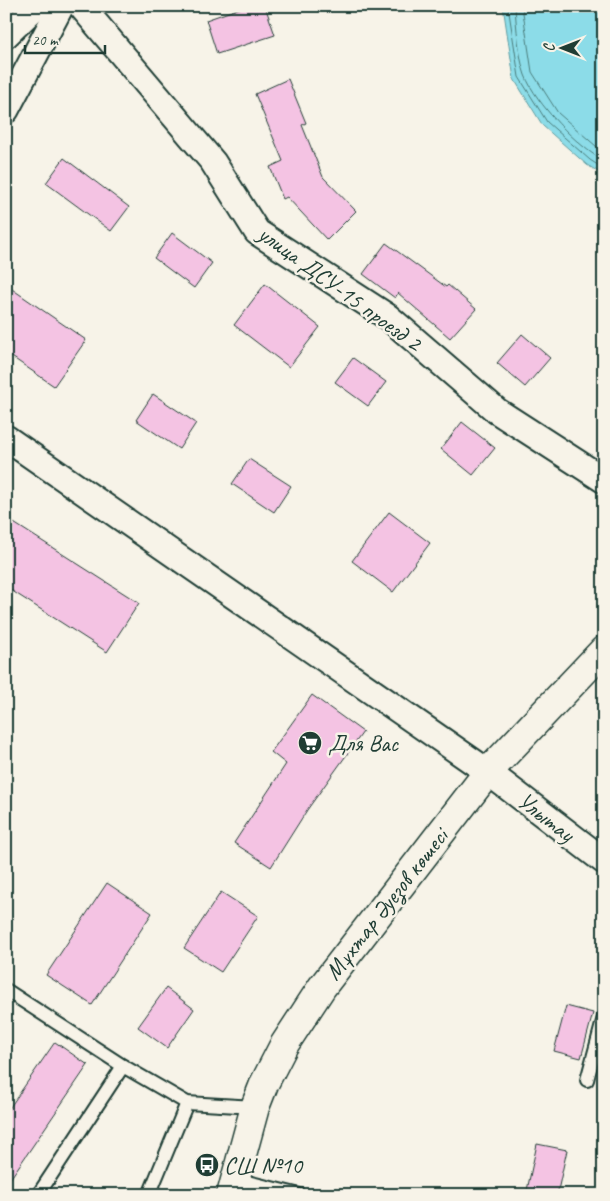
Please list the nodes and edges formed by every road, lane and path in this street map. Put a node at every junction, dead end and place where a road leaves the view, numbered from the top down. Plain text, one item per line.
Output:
1 (36, 6) edge
2 (61, 6) edge
3 (81, 6) edge
4 (6, 35) edge
5 (6, 110) edge
6 (6, 438) edge
7 (604, 480) edge
8 (604, 650) edge
9 (488, 772) junction
10 (604, 861) edge
11 (6, 990) edge
12 (604, 1017) edge
13 (123, 1066) junction
14 (587, 1080) dead end
15 (187, 1103) junction
16 (255, 1107) junction
17 (233, 1187) edge
18 (38, 1195) edge
19 (149, 1195) edge
20 (300, 1195) edge

1 - 4 street
2 - 5 street
3 - 7 street, улица ДСУ-15 проезд 2
6 - 9 street
8 - 9 main road, Мұхтар Әуезов көшесі
9 - 10 street, Улытау
9 - 16 main road, Мұхтар Әуезов көшесі
11 - 13 lane
12 - 14 lane
13 - 15 lane
13 - 18 lane
15 - 16 lane
15 - 19 lane
16 - 17 main road, Мұхтар Әуезов көшесі
17 - 20 lane

